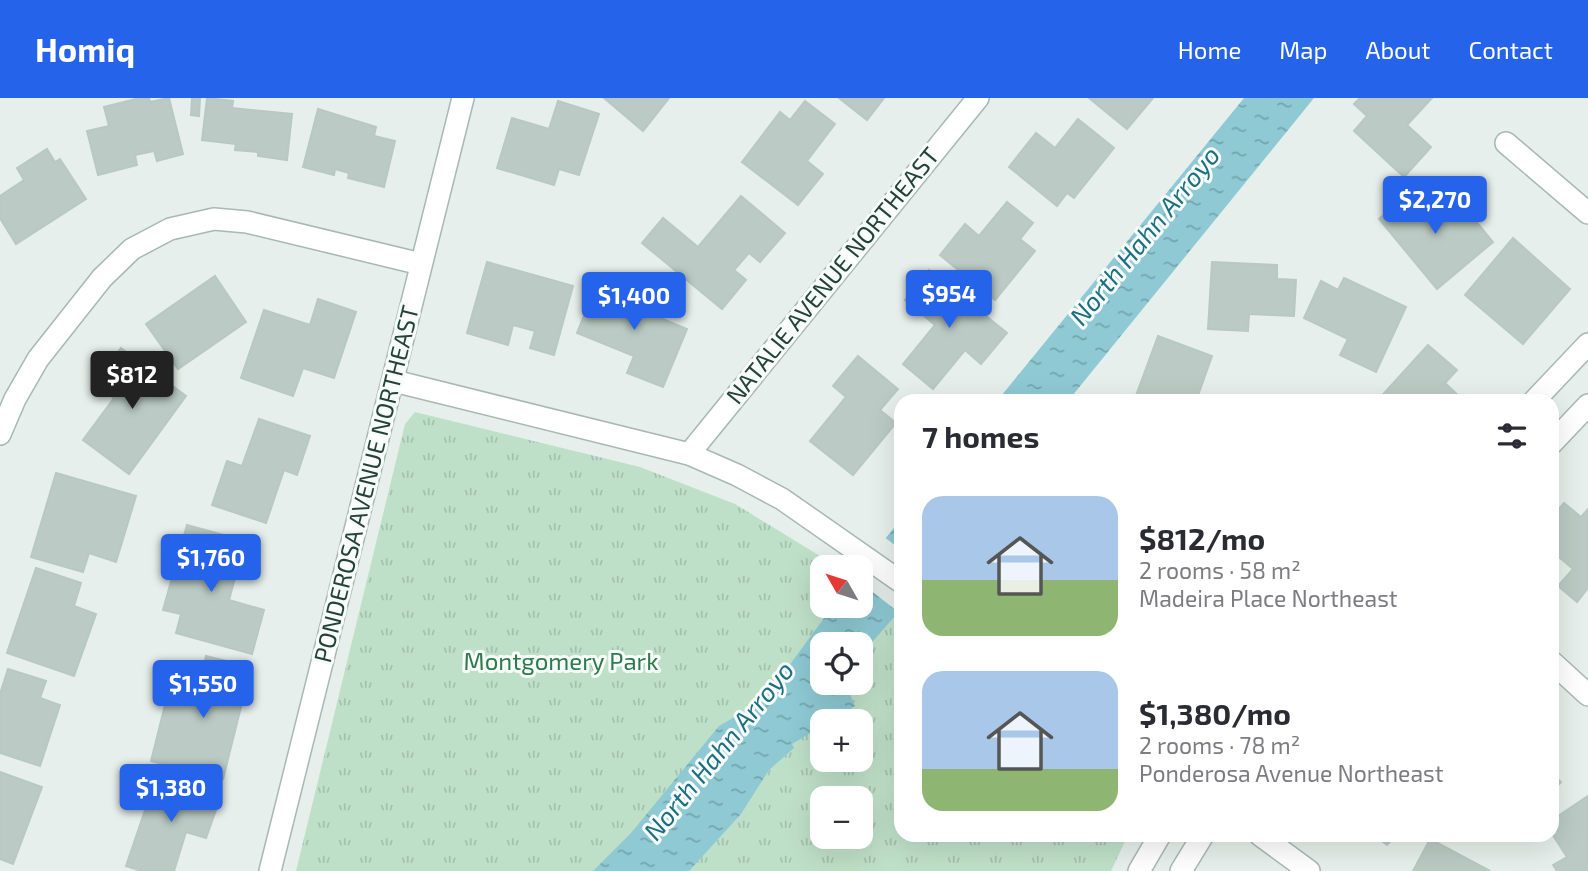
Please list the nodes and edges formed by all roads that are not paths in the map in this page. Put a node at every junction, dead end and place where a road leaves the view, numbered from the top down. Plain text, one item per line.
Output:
1 (463, 98) edge
2 (978, 98) edge
3 (1506, 143) dead end
4 (1588, 213) edge
5 (421, 264) junction
6 (1588, 344) edge
7 (394, 380) junction
8 (1541, 394) edge
9 (1588, 405) edge
10 (0, 434) edge
11 (1559, 436) edge
12 (689, 454) junction
13 (894, 577) edge
14 (1559, 668) edge
15 (1588, 695) edge
16 (1156, 842) edge
17 (1199, 842) edge
18 (1270, 842) edge
19 (270, 871) edge
20 (1139, 871) edge
21 (1181, 871) edge
22 (1309, 871) edge

1 - 5 street, PONDEROSA AVENUE NORTHEAST
2 - 12 street, NATALIE AVENUE NORTHEAST
3 - 4 street
5 - 7 street, PONDEROSA AVENUE NORTHEAST
5 - 10 street
6 - 8 street
7 - 12 street
7 - 19 street, PONDEROSA AVENUE NORTHEAST
9 - 11 street
12 - 13 street
14 - 15 street
16 - 20 street
17 - 21 street
18 - 22 street

